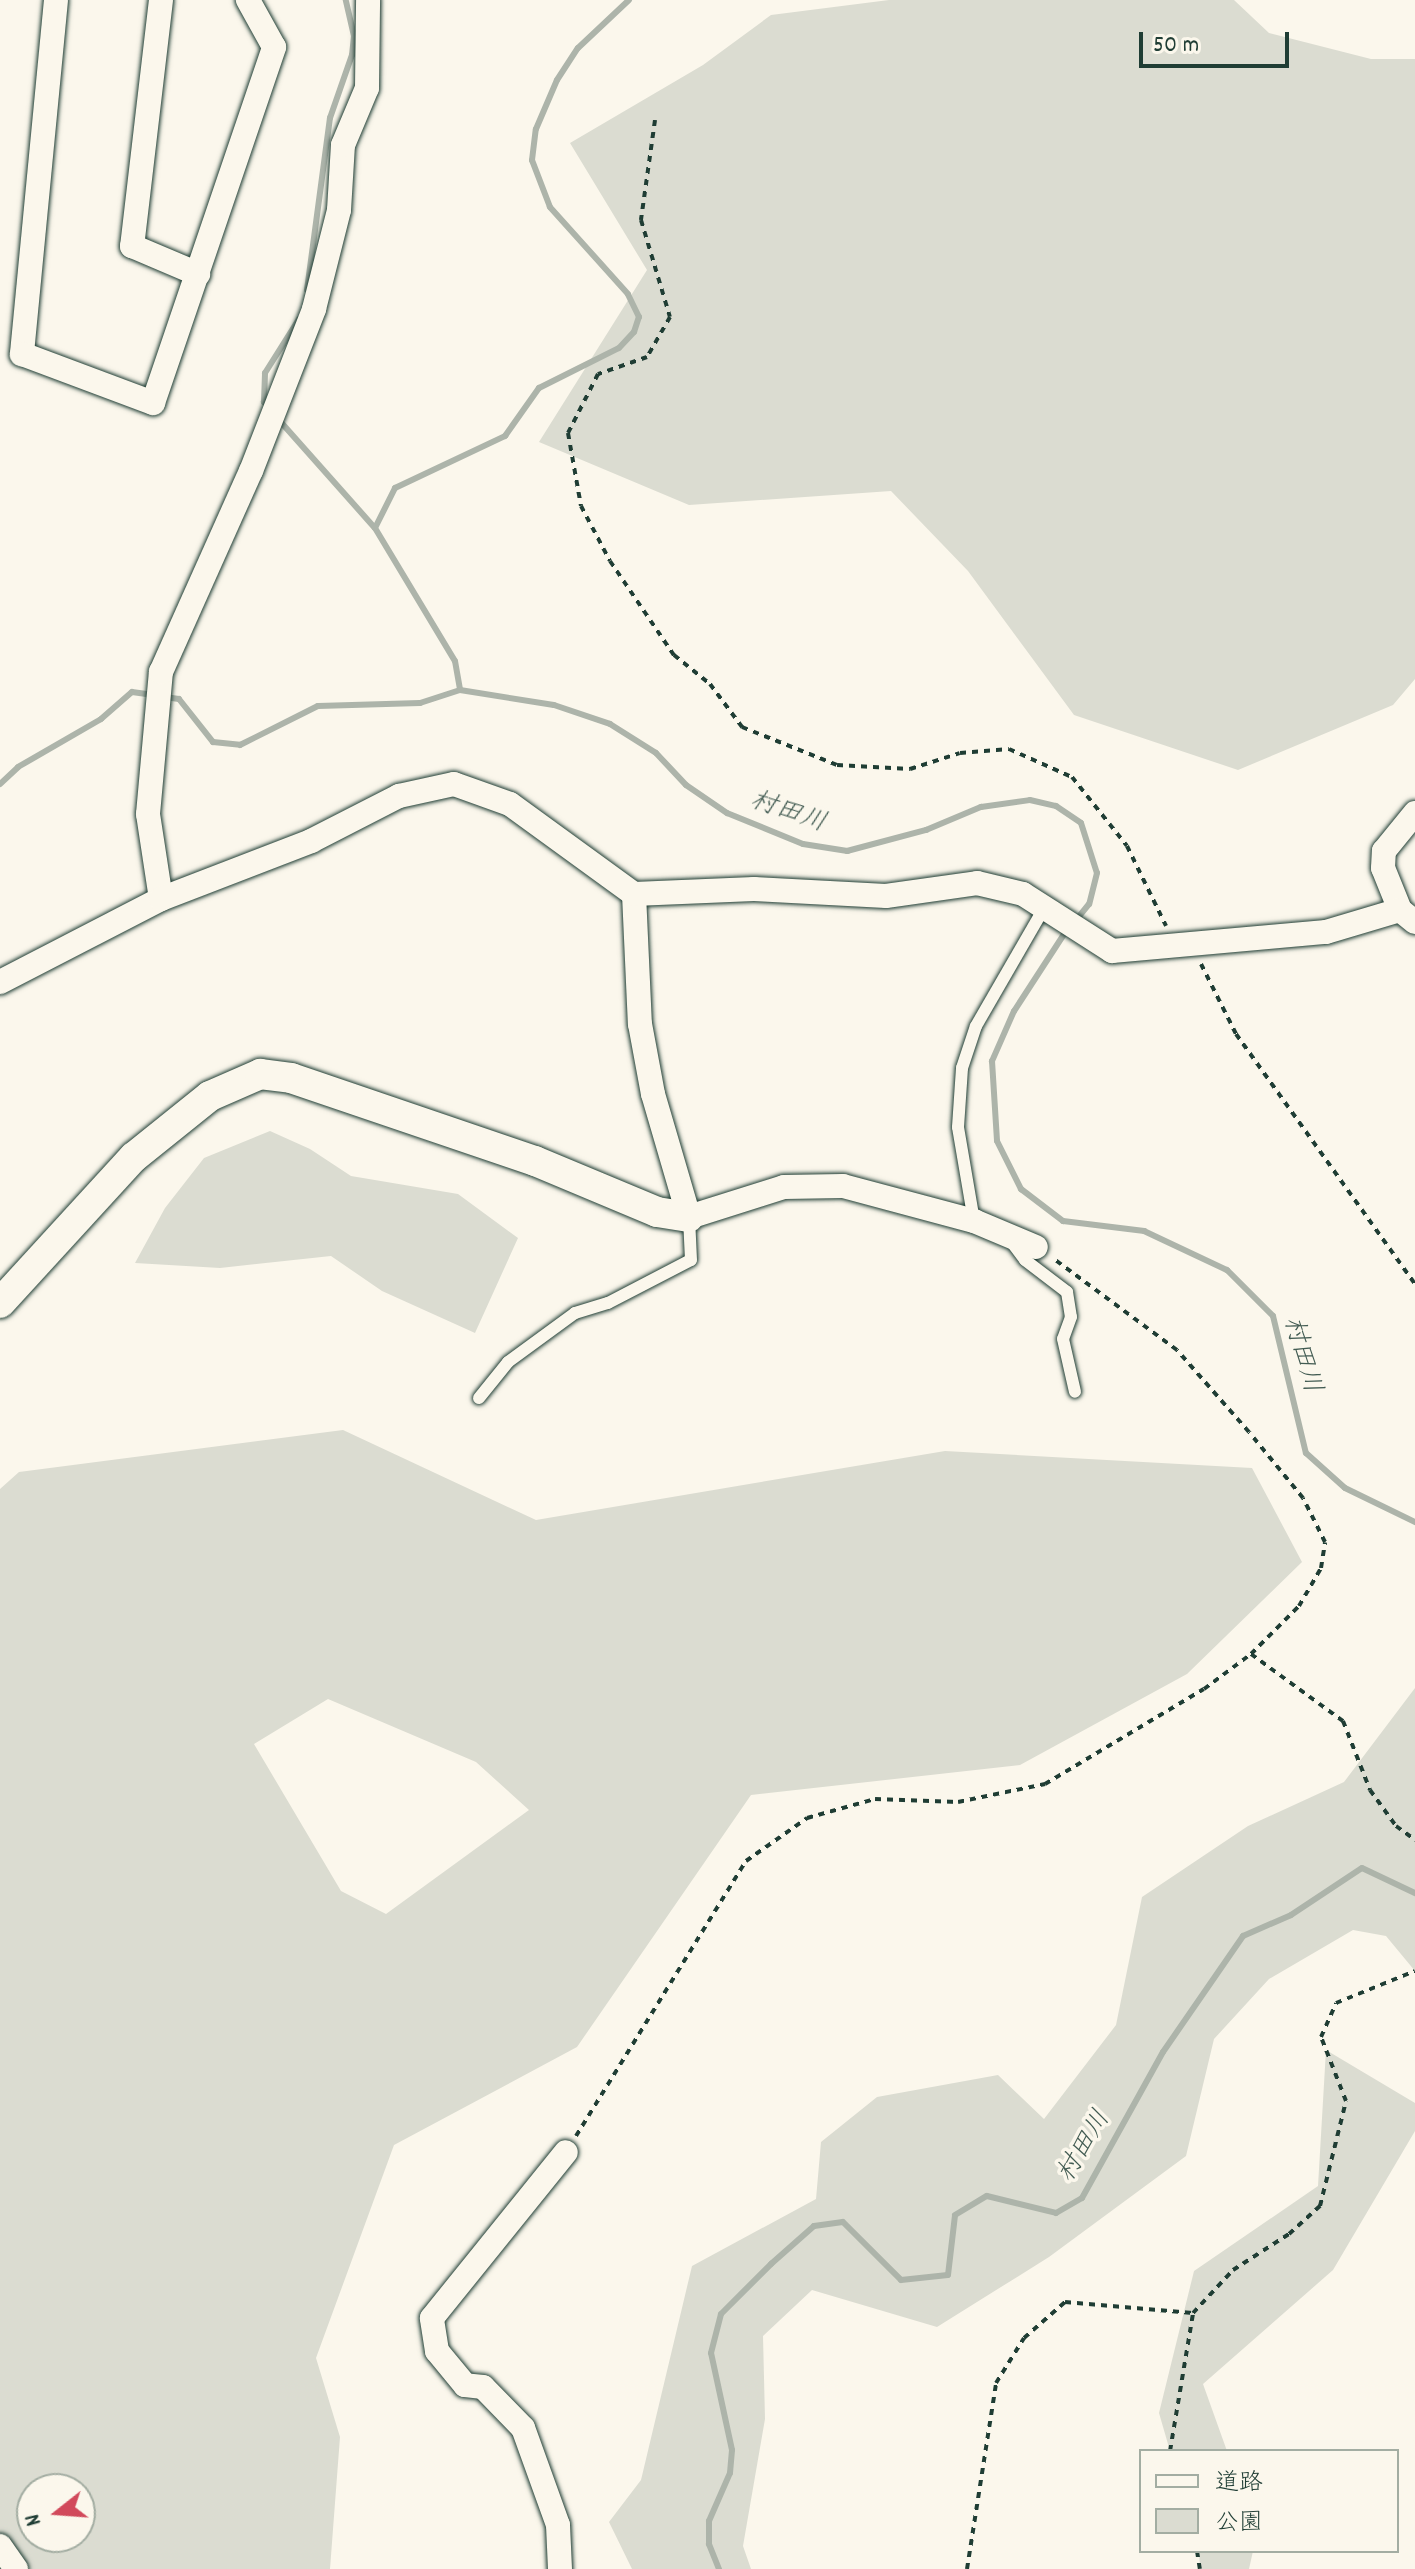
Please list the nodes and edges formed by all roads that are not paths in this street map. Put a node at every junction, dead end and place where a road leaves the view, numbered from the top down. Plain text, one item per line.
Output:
1 (56, 0) edge
2 (161, 0) edge
3 (248, 0) edge
4 (368, 0) edge
5 (198, 274) junction
6 (1415, 813) edge
7 (634, 894) junction
8 (161, 899) junction
9 (1044, 908) junction
10 (1408, 916) edge
11 (0, 982) edge
12 (689, 1217) junction
13 (974, 1221) junction
14 (1006, 1234) junction
15 (1036, 1247) road end
16 (0, 1303) edge
17 (1075, 1392) dead end
18 (479, 1398) dead end
19 (566, 2152) road end
20 (0, 2546) edge
21 (16, 2569) edge
22 (560, 2569) edge

1 - 5 street
2 - 5 street
3 - 5 street
4 - 8 street
6 - 10 street
7 - 8 street
7 - 9 street
7 - 12 street
8 - 11 street
9 - 10 street
9 - 13 lane
12 - 13 street
12 - 16 street
12 - 18 lane
13 - 14 street
14 - 15 street
14 - 17 lane
19 - 22 street
20 - 21 street

